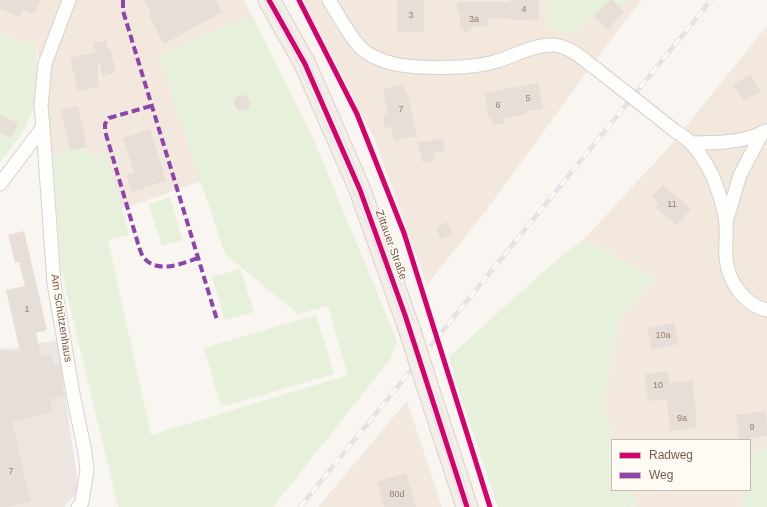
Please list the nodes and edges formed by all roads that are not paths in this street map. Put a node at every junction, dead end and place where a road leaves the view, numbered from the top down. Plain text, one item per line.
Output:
1 (69, 0) edge
2 (269, 0) edge
3 (329, 0) edge
4 (43, 127) junction
5 (764, 131) edge
6 (691, 143) junction
7 (0, 184) edge
8 (726, 223) junction
9 (767, 310) edge
10 (78, 507) edge
11 (467, 507) edge

1 - 4 street, Am Schützenhaus
2 - 11 main road, Zittauer Straße, bridge
3 - 6 street, bridge
4 - 7 street
4 - 10 street, Am Schützenhaus
5 - 6 street
5 - 8 street
6 - 8 street
8 - 9 street

